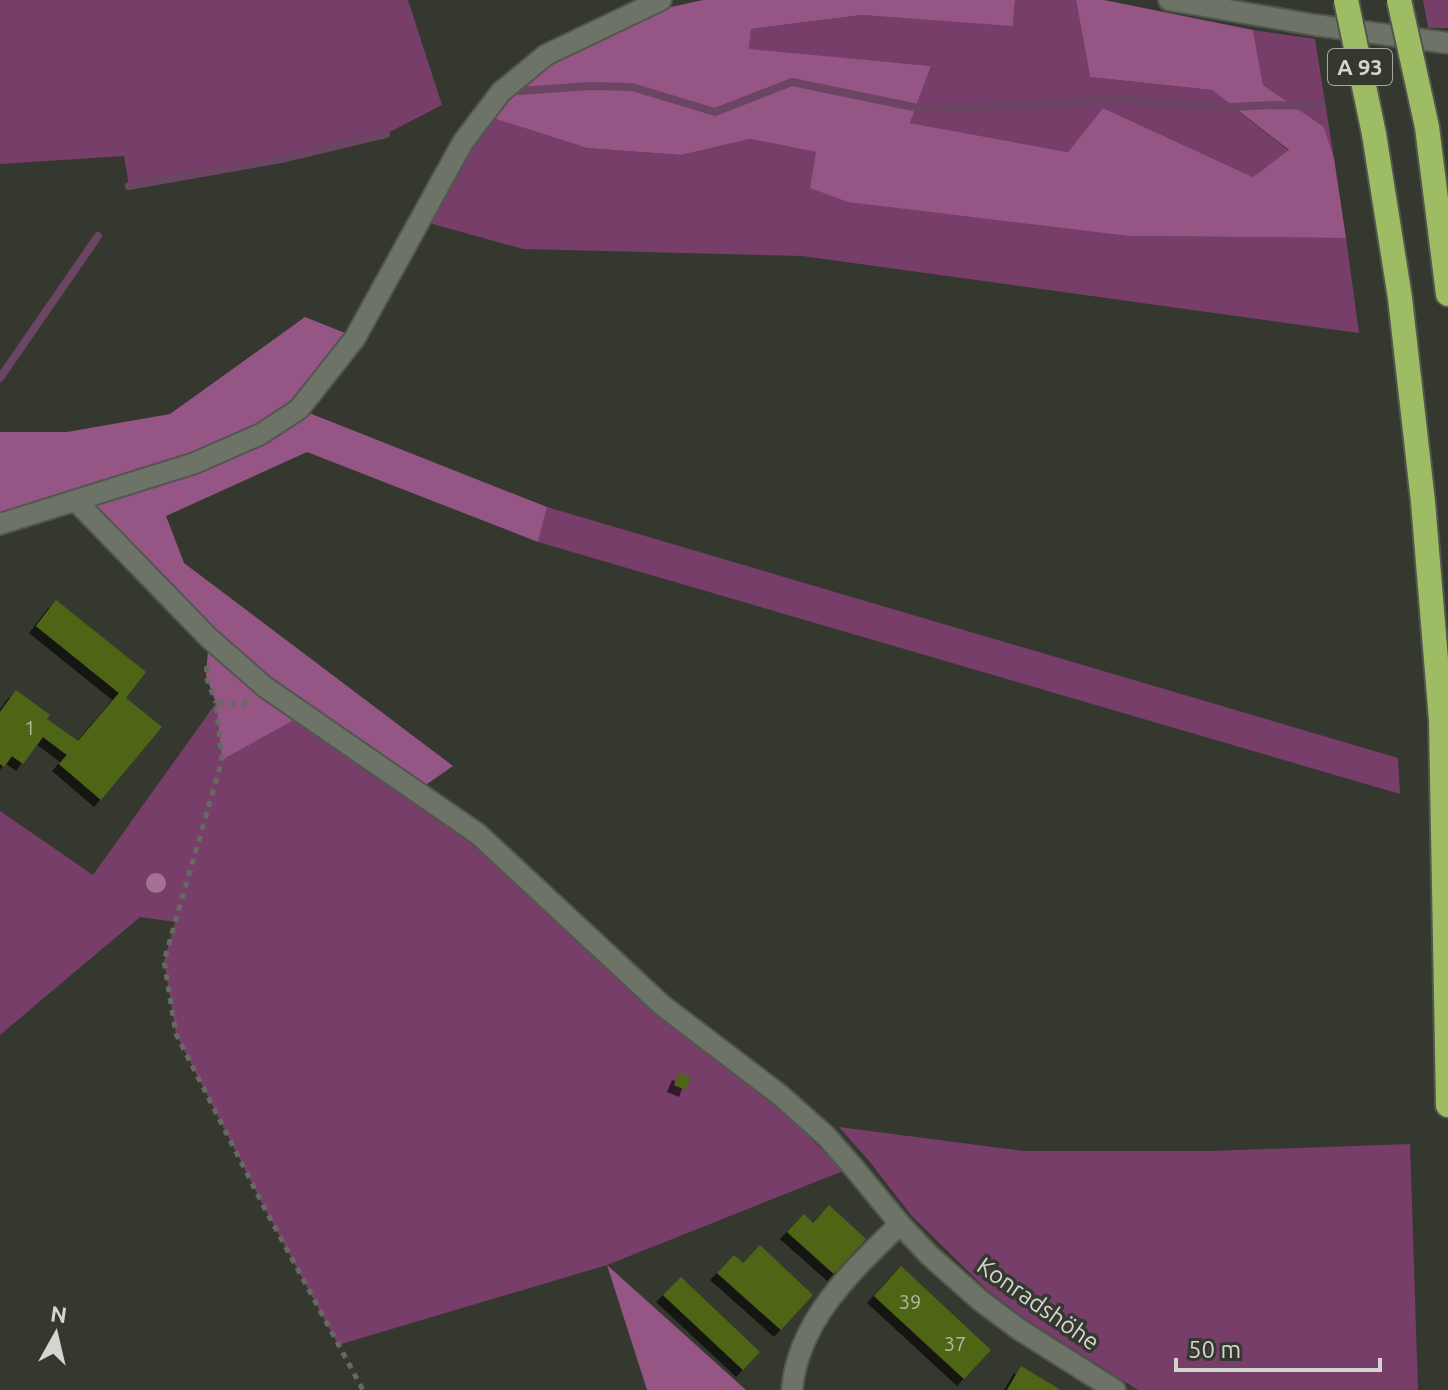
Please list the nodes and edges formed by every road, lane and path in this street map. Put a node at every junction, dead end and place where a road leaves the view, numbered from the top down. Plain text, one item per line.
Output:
1 (661, 0) edge
2 (1169, 0) edge
3 (1346, 0) edge
4 (1399, 0) edge
5 (1448, 43) edge
6 (1448, 294) edge
7 (76, 501) junction
8 (0, 524) edge
9 (265, 687) junction
10 (1448, 1105) edge
11 (900, 1224) junction
12 (363, 1390) edge
13 (792, 1390) edge
14 (1115, 1390) edge

1 - 7 street
2 - 5 street
3 - 10 highway, A 93, bridge
4 - 6 highway, A 93, bridge
7 - 8 street
7 - 9 street, Konradshöhe
9 - 11 street, Konradshöhe
9 - 12 path
11 - 13 street
11 - 14 street, Konradshöhe

